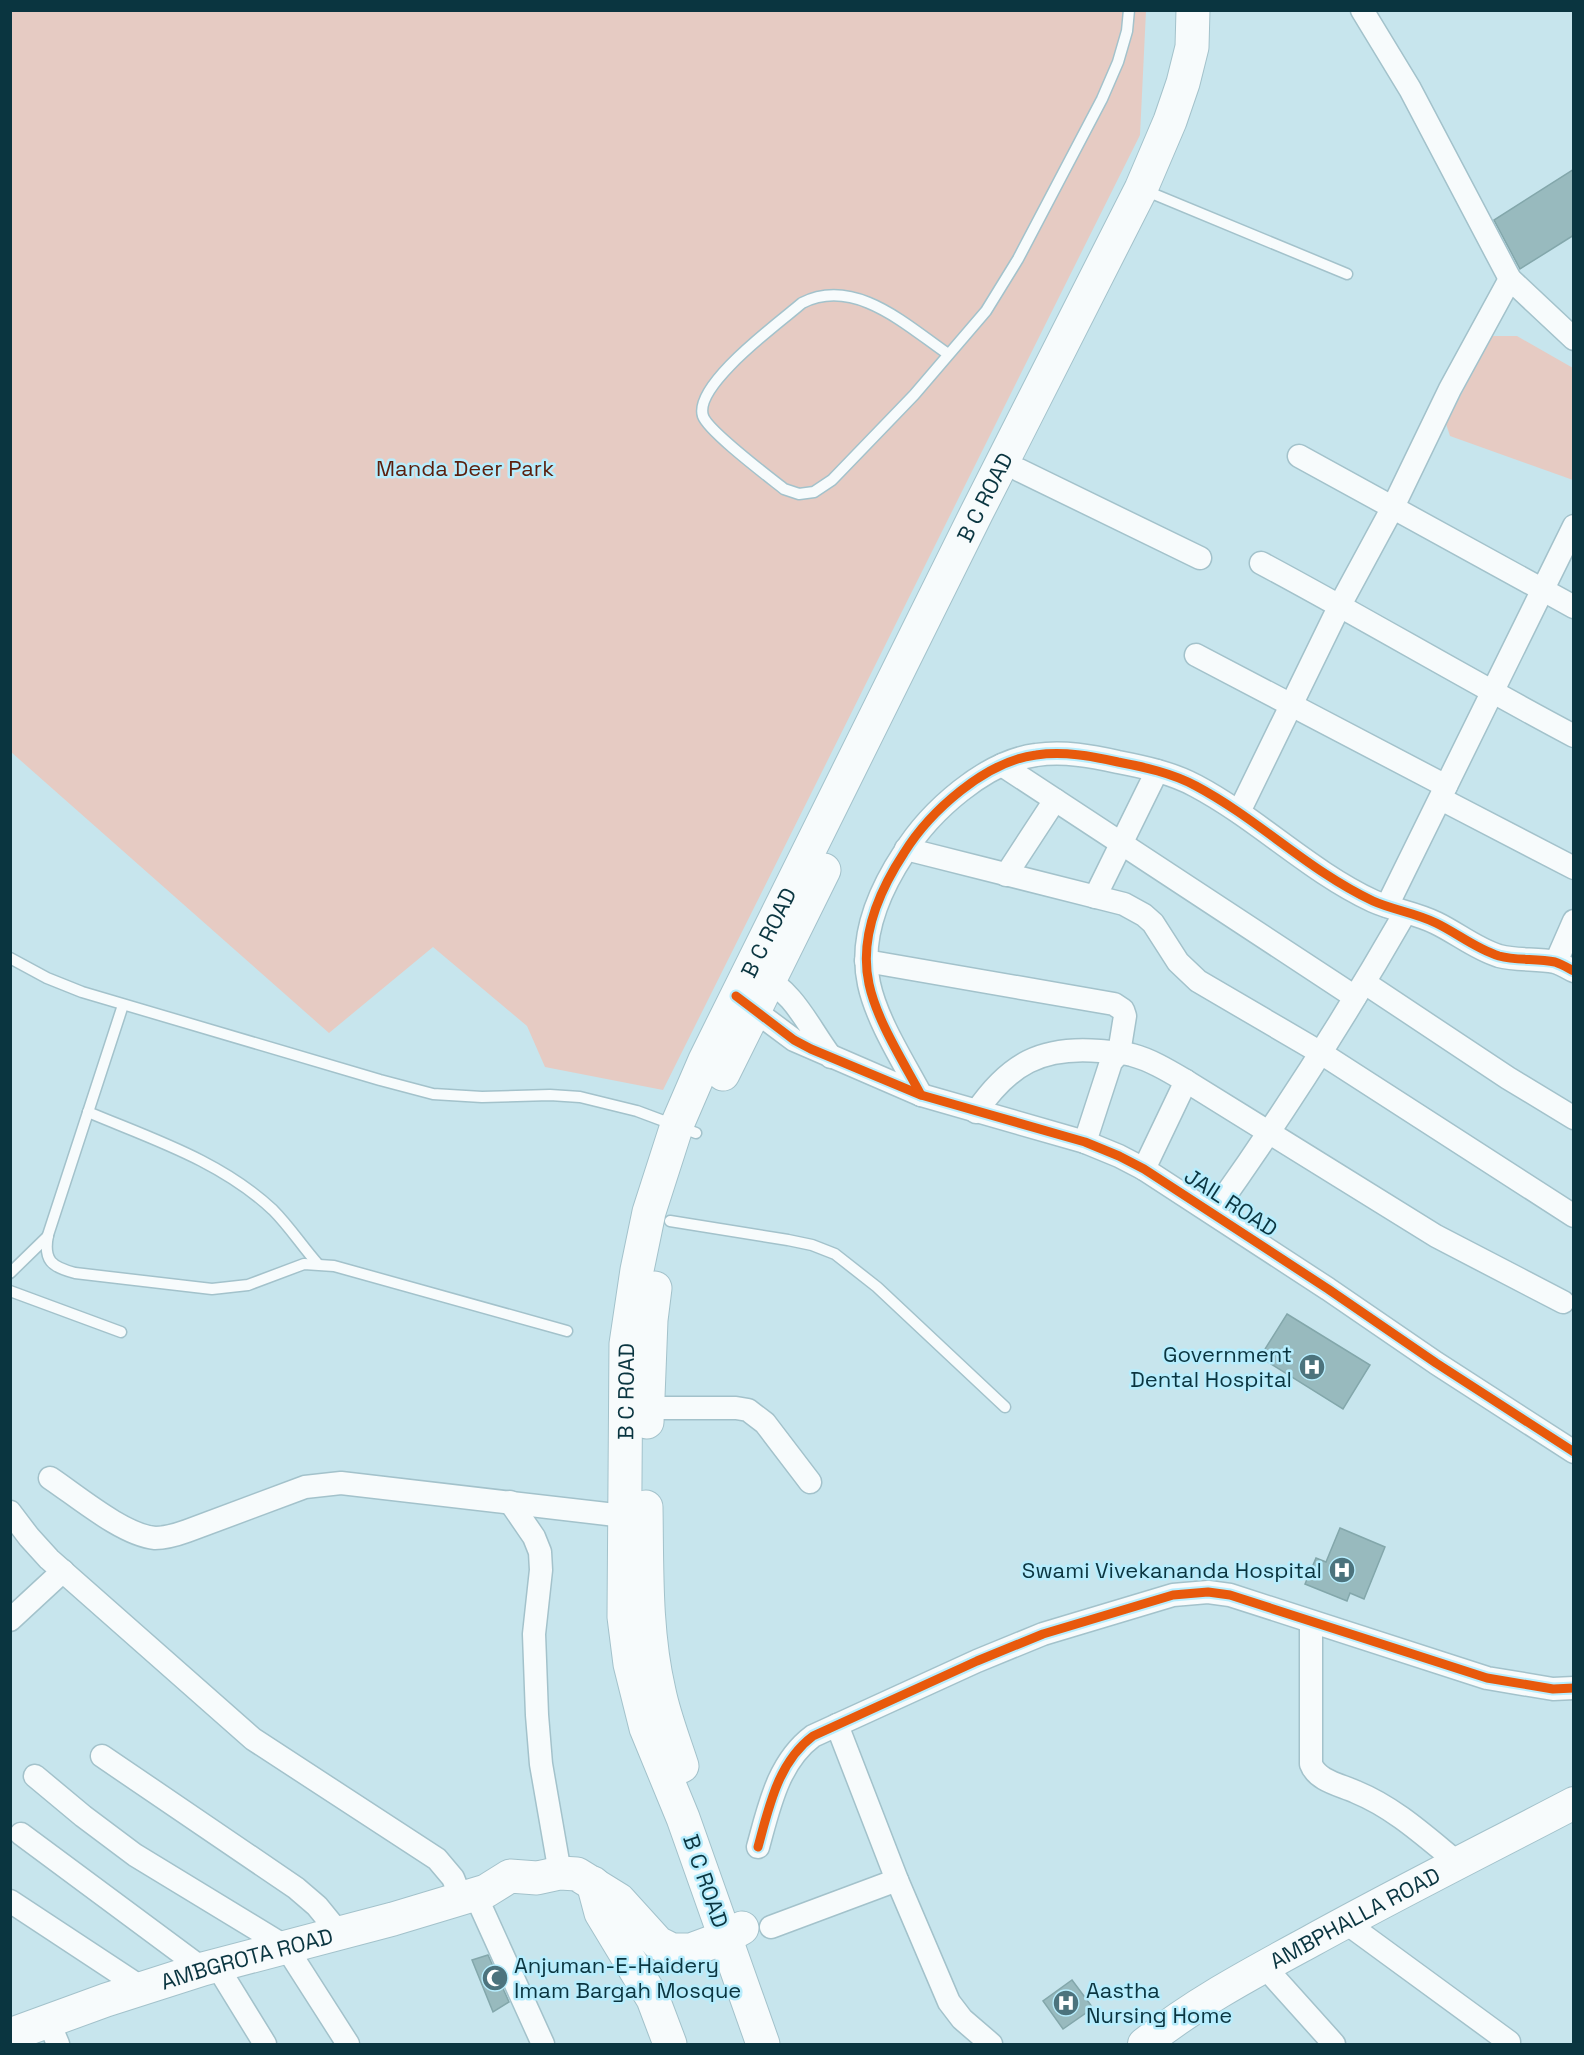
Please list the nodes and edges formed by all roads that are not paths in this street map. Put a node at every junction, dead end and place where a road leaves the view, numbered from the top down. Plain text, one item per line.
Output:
1 (1129, 10) edge
2 (1193, 10) edge
3 (1212, 10) edge
4 (1362, 10) edge
5 (1149, 192) junction
6 (1347, 274) dead end
7 (1510, 279) junction
8 (1574, 339) edge
9 (948, 354) junction
10 (1299, 456) dead end
11 (1019, 470) junction
12 (1393, 507) junction
13 (1574, 526) edge
14 (1200, 558) dead end
15 (1261, 563) dead end
16 (955, 579) junction
17 (1543, 591) junction
18 (1340, 605) junction
19 (1574, 607) edge
20 (1196, 655) dead end
21 (1491, 692) junction
22 (1292, 706) junction
23 (1574, 736) edge
24 (1002, 765) junction
25 (1157, 771) junction
26 (1444, 792) junction
27 (1055, 800) junction
28 (1239, 812) junction
29 (1122, 843) junction
30 (906, 849) junction
31 (1574, 868) edge
32 (1006, 875) junction
33 (1095, 897) junction
34 (1396, 910) junction
35 (1574, 921) edge
36 (10, 958) edge
37 (866, 961) junction
38 (1565, 967) edge
39 (753, 989) junction
40 (1360, 990) junction
41 (123, 1005) junction
42 (1119, 1053) junction
43 (1322, 1053) junction
44 (831, 1057) junction
45 (1186, 1081) junction
46 (921, 1095) junction
47 (88, 1112) junction
48 (976, 1112) junction
49 (1574, 1118) edge
50 (686, 1129) junction
51 (1271, 1132) junction
52 (1085, 1142) junction
53 (1144, 1169) junction
54 (1213, 1213) junction
55 (1574, 1216) edge
56 (669, 1221) junction
57 (48, 1235) junction
58 (317, 1263) junction
59 (10, 1273) edge
60 (10, 1291) edge
61 (1570, 1299) edge
62 (567, 1331) dead end
63 (120, 1332) dead end
64 (1005, 1407) dead end
65 (648, 1408) junction
66 (1574, 1452) edge
67 (50, 1478) dead end
68 (810, 1482) dead end
69 (510, 1502) junction
70 (10, 1512) edge
71 (624, 1516) junction
72 (63, 1571) junction
73 (10, 1620) edge
74 (1311, 1622) junction
75 (1574, 1688) edge
76 (837, 1725) junction
77 (102, 1756) dead end
78 (35, 1776) dead end
79 (1574, 1803) edge
80 (21, 1834) dead end
81 (758, 1847) dead end
82 (1458, 1863) junction
83 (548, 1876) junction
84 (897, 1880) junction
85 (593, 1883) junction
86 (474, 1894) junction
87 (10, 1901) edge
88 (1345, 1922) junction
89 (746, 1931) junction
90 (339, 1933) junction
91 (286, 1947) junction
92 (681, 1950) junction
93 (1264, 1966) junction
94 (210, 1967) junction
95 (142, 1988) junction
96 (653, 1999) junction
97 (53, 2032) edge
98 (10, 2035) edge
99 (1509, 2042) dead end
100 (265, 2044) edge
101 (348, 2044) edge
102 (543, 2044) edge
103 (670, 2044) edge
104 (763, 2044) edge
105 (787, 2044) edge
106 (991, 2044) edge
107 (1144, 2044) edge
108 (1334, 2044) edge

1 - 9 lane
2 - 5 main road, B C ROAD
3 - 5 main road
4 - 7 street
5 - 6 lane
5 - 11 main road
5 - 16 main road, B C ROAD
7 - 8 street
7 - 12 street
9 - 9 lane
10 - 12 street
11 - 14 street
11 - 16 main road
12 - 17 street
12 - 18 street
13 - 17 street
15 - 18 street
16 - 39 main road
17 - 19 street
17 - 21 street
18 - 21 street
18 - 22 street
20 - 22 street
21 - 23 street
21 - 26 street
22 - 26 street
22 - 28 street
24 - 25 street
24 - 27 street
24 - 30 street
25 - 28 street
25 - 29 street
26 - 31 street
26 - 34 street
27 - 29 street
27 - 32 street
28 - 34 street
29 - 33 street
29 - 40 street
30 - 32 street
30 - 37 street
32 - 33 street
33 - 43 street
34 - 38 street
34 - 40 street
35 - 38 street
36 - 41 lane
37 - 42 street
37 - 46 street
39 - 44 street, JAIL ROAD
39 - 44 street
39 - 50 main road
40 - 43 street
40 - 49 street
41 - 47 lane
41 - 50 lane
42 - 45 street
42 - 48 street
42 - 52 street
43 - 51 street
43 - 55 street
44 - 46 street, JAIL ROAD
45 - 51 street
45 - 53 street
46 - 48 street, JAIL ROAD
47 - 57 lane
47 - 58 lane
48 - 52 street, JAIL ROAD
50 - 56 main road
50 - 71 main road, B C ROAD
51 - 54 street
51 - 61 street
52 - 53 street, JAIL ROAD
53 - 54 street, JAIL ROAD
54 - 66 street, JAIL ROAD
56 - 64 lane
56 - 65 main road
57 - 58 lane
57 - 59 lane
58 - 62 lane
60 - 63 lane
65 - 68 street
65 - 89 main road
67 - 69 street
69 - 71 street
69 - 83 street
70 - 72 street
71 - 89 main road, B C ROAD
72 - 73 street
72 - 86 street
74 - 75 street
74 - 76 street
74 - 82 street
76 - 81 street
76 - 84 street
77 - 90 street
78 - 91 street
79 - 82 main road, AMBPHALLA ROAD
80 - 94 street
82 - 88 main road, AMBPHALLA ROAD
83 - 85 main road, AMBGROTA ROAD
83 - 86 main road, AMBGROTA ROAD
84 - 89 street
84 - 106 street
85 - 92 main road
85 - 96 main road
86 - 90 main road, AMBGROTA ROAD
86 - 102 street
87 - 95 street
88 - 93 main road, AMBPHALLA ROAD
88 - 99 street
89 - 92 main road
89 - 104 main road, B C ROAD
89 - 105 main road
90 - 91 main road, AMBGROTA ROAD
91 - 94 main road, AMBGROTA ROAD
91 - 101 street
92 - 96 main road
93 - 107 main road, AMBPHALLA ROAD
93 - 108 street
94 - 95 main road, AMBGROTA ROAD
94 - 100 street
95 - 97 main road, AMBGROTA ROAD
96 - 103 main road
97 - 98 main road, AMBGROTA ROAD

